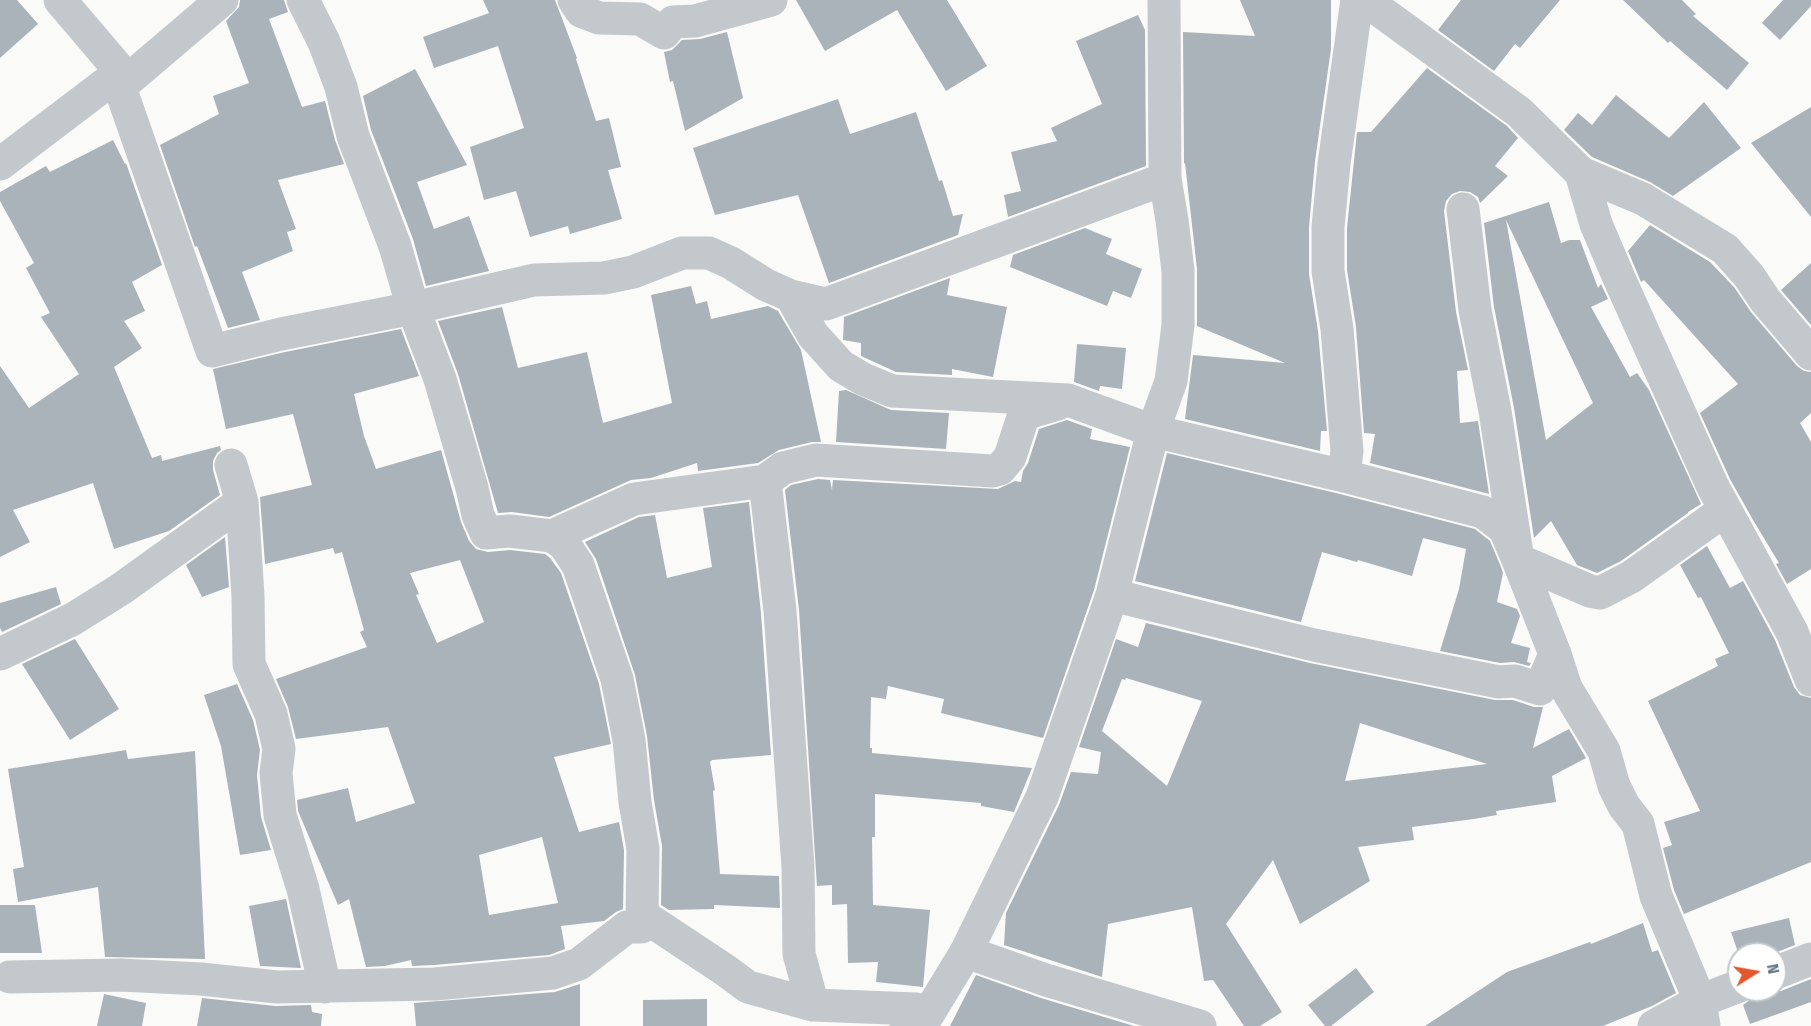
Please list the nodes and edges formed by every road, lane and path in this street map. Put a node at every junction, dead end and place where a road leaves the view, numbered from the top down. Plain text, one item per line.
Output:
1 (60, 0) edge
2 (222, 0) edge
3 (303, 0) edge
4 (574, 0) edge
5 (771, 0) edge
6 (1164, 0) edge
7 (1357, 0) edge
8 (1365, 0) edge
9 (122, 78) junction
10 (0, 164) edge
11 (1581, 173) junction
12 (1165, 179) junction
13 (1463, 209) dead end
14 (791, 296) junction
15 (413, 308) junction
16 (1811, 354) edge
17 (1068, 400) junction
18 (1153, 431) junction
19 (231, 465) dead end
20 (1344, 476) junction
21 (765, 481) junction
22 (242, 502) junction
23 (1725, 510) junction
24 (552, 536) junction
25 (1518, 560) junction
26 (1112, 595) junction
27 (0, 654) edge
28 (1555, 654) junction
29 (1811, 680) edge
30 (642, 915) junction
31 (966, 952) junction
32 (1811, 959) edge
33 (1787, 968) edge
34 (10, 977) dead end
35 (325, 987) junction
36 (1727, 995) edge
37 (813, 1005) junction
38 (1702, 1013) edge
39 (1140, 1017) edge
40 (906, 1026) edge
41 (921, 1026) edge
42 (1200, 1026) edge
43 (1654, 1026) edge

1 - 9 street
2 - 9 street
3 - 15 street
4 - 5 street
6 - 12 street
7 - 20 street
8 - 11 street
9 - 10 street
9 - 15 street
11 - 16 street
11 - 23 street
12 - 14 street
12 - 18 street
13 - 25 street
14 - 15 street
14 - 17 street
15 - 24 street
17 - 18 street
17 - 21 street
18 - 20 street
18 - 26 street
19 - 22 street
20 - 25 street
21 - 24 street
21 - 37 street
22 - 27 street
22 - 35 street
23 - 25 street
23 - 29 street
24 - 30 street
25 - 28 street
26 - 28 street
26 - 31 street
28 - 38 street
30 - 35 street
30 - 37 street
31 - 39 street
31 - 41 street
32 - 33 street
34 - 35 street
36 - 38 street
37 - 40 street
38 - 43 street
39 - 42 street

